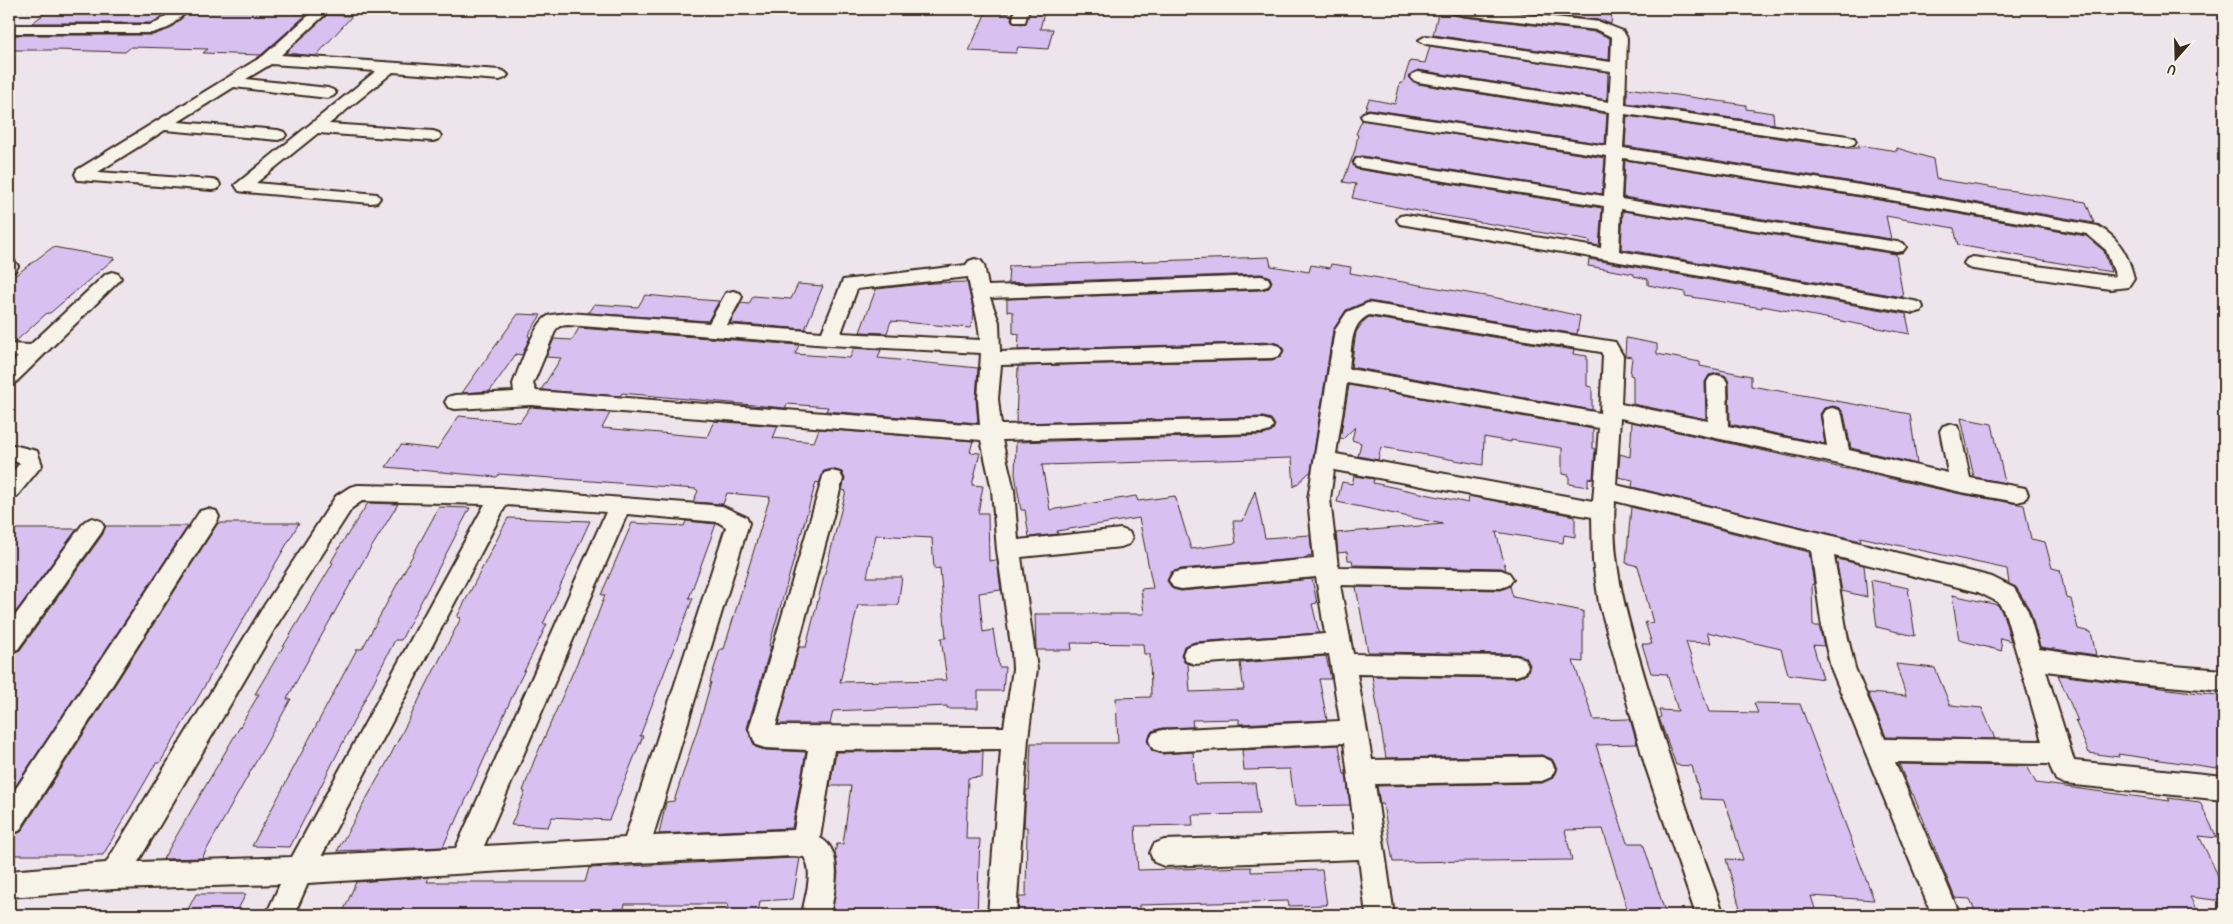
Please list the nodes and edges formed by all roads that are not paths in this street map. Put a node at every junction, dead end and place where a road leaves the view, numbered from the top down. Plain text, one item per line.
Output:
1 (183, 9) edge
2 (324, 9) edge
3 (1455, 9) edge
4 (9, 29) edge
5 (1426, 40) dead end
6 (268, 59) junction
7 (389, 68) junction
8 (1619, 68) junction
9 (500, 76) dead end
10 (1418, 77) dead end
11 (230, 82) junction
12 (328, 93) dead end
13 (1616, 108) junction
14 (1369, 116) dead end
15 (161, 125) junction
16 (315, 128) junction
17 (278, 135) dead end
18 (433, 136) dead end
19 (1848, 141) dead end
20 (1615, 152) junction
21 (1362, 163) dead end
22 (212, 184) dead end
23 (371, 198) dead end
24 (1614, 202) junction
25 (1406, 220) dead end
26 (1898, 247) dead end
27 (1610, 256) junction
28 (1973, 263) dead end
29 (976, 276) junction
30 (112, 278) dead end
31 (1261, 282) dead end
32 (733, 297) dead end
33 (1914, 307) dead end
34 (715, 329) junction
35 (829, 339) junction
36 (9, 350) edge
37 (1272, 351) dead end
38 (35, 352) junction
39 (990, 353) junction
40 (1337, 374) junction
41 (9, 377) edge
42 (1717, 382) dead end
43 (530, 398) junction
44 (455, 402) dead end
45 (1832, 415) dead end
46 (1610, 416) junction
47 (1264, 426) dead end
48 (1718, 431) junction
49 (1950, 431) dead end
50 (991, 433) junction
51 (9, 452) edge
52 (1839, 456) junction
53 (1324, 460) junction
54 (832, 479) dead end
55 (1961, 484) junction
56 (9, 490) edge
57 (2017, 494) dead end
58 (500, 496) junction
59 (1604, 500) junction
60 (620, 505) junction
61 (208, 517) dead end
62 (93, 527) dead end
63 (1121, 538) dead end
64 (1820, 542) junction
65 (1008, 550) junction
66 (1327, 572) junction
67 (1500, 579) dead end
68 (1181, 580) dead end
69 (9, 642) edge
70 (1195, 654) dead end
71 (1342, 654) junction
72 (2029, 658) junction
73 (1516, 666) dead end
74 (2223, 680) dead end
75 (1355, 731) junction
76 (1015, 738) junction
77 (823, 739) junction
78 (1162, 741) dead end
79 (1877, 750) junction
80 (2058, 754) junction
81 (1542, 770) dead end
82 (1361, 772) junction
83 (2224, 788) edge
84 (9, 822) edge
85 (805, 844) junction
86 (1372, 846) junction
87 (635, 850) junction
88 (1164, 853) dead end
89 (464, 860) junction
90 (300, 870) junction
91 (114, 876) junction
92 (9, 884) edge
93 (280, 915) edge
94 (816, 915) edge
95 (1002, 915) edge
96 (1380, 915) edge
97 (1710, 915) edge
98 (1946, 915) edge

1 - 4 street
2 - 6 street
3 - 8 street
5 - 8 street
6 - 7 street
6 - 11 street
7 - 9 street
7 - 16 street
8 - 13 street
10 - 13 street
11 - 12 street
11 - 15 street
13 - 19 street
13 - 20 street
14 - 20 street
15 - 17 street
15 - 22 street
16 - 18 street
16 - 23 street
20 - 24 street
20 - 28 street
21 - 24 street
24 - 26 street
24 - 27 street
25 - 27 street
27 - 33 street
29 - 31 street
29 - 35 street
29 - 39 street
30 - 38 street
32 - 34 street
34 - 35 street
34 - 43 street
35 - 39 street
36 - 38 street
37 - 39 street
38 - 41 street
39 - 50 street
40 - 46 street
40 - 46 street
40 - 53 street
42 - 48 street
43 - 44 street
43 - 50 street
45 - 52 street
46 - 48 street
46 - 59 street
47 - 50 street
48 - 52 street
49 - 55 street
50 - 65 street
51 - 56 street
52 - 55 street
53 - 59 street
53 - 66 street
54 - 77 street
55 - 57 street
58 - 60 street
58 - 90 street
58 - 91 street
59 - 64 street
59 - 97 street
60 - 87 street
60 - 89 street
61 - 84 street
62 - 69 street
63 - 65 street
64 - 72 street
64 - 79 street
65 - 76 street
66 - 67 street
66 - 68 street
66 - 71 street
70 - 71 street
71 - 73 street
71 - 75 street
72 - 74 street
72 - 80 street
75 - 78 street
75 - 82 street
76 - 77 street
76 - 95 street
77 - 85 street
79 - 80 street
79 - 98 street
80 - 83 street
81 - 82 street
82 - 86 street
85 - 87 street
85 - 94 street
86 - 88 street
86 - 96 street
87 - 89 street
89 - 90 street
90 - 91 street
90 - 93 street
91 - 92 street

